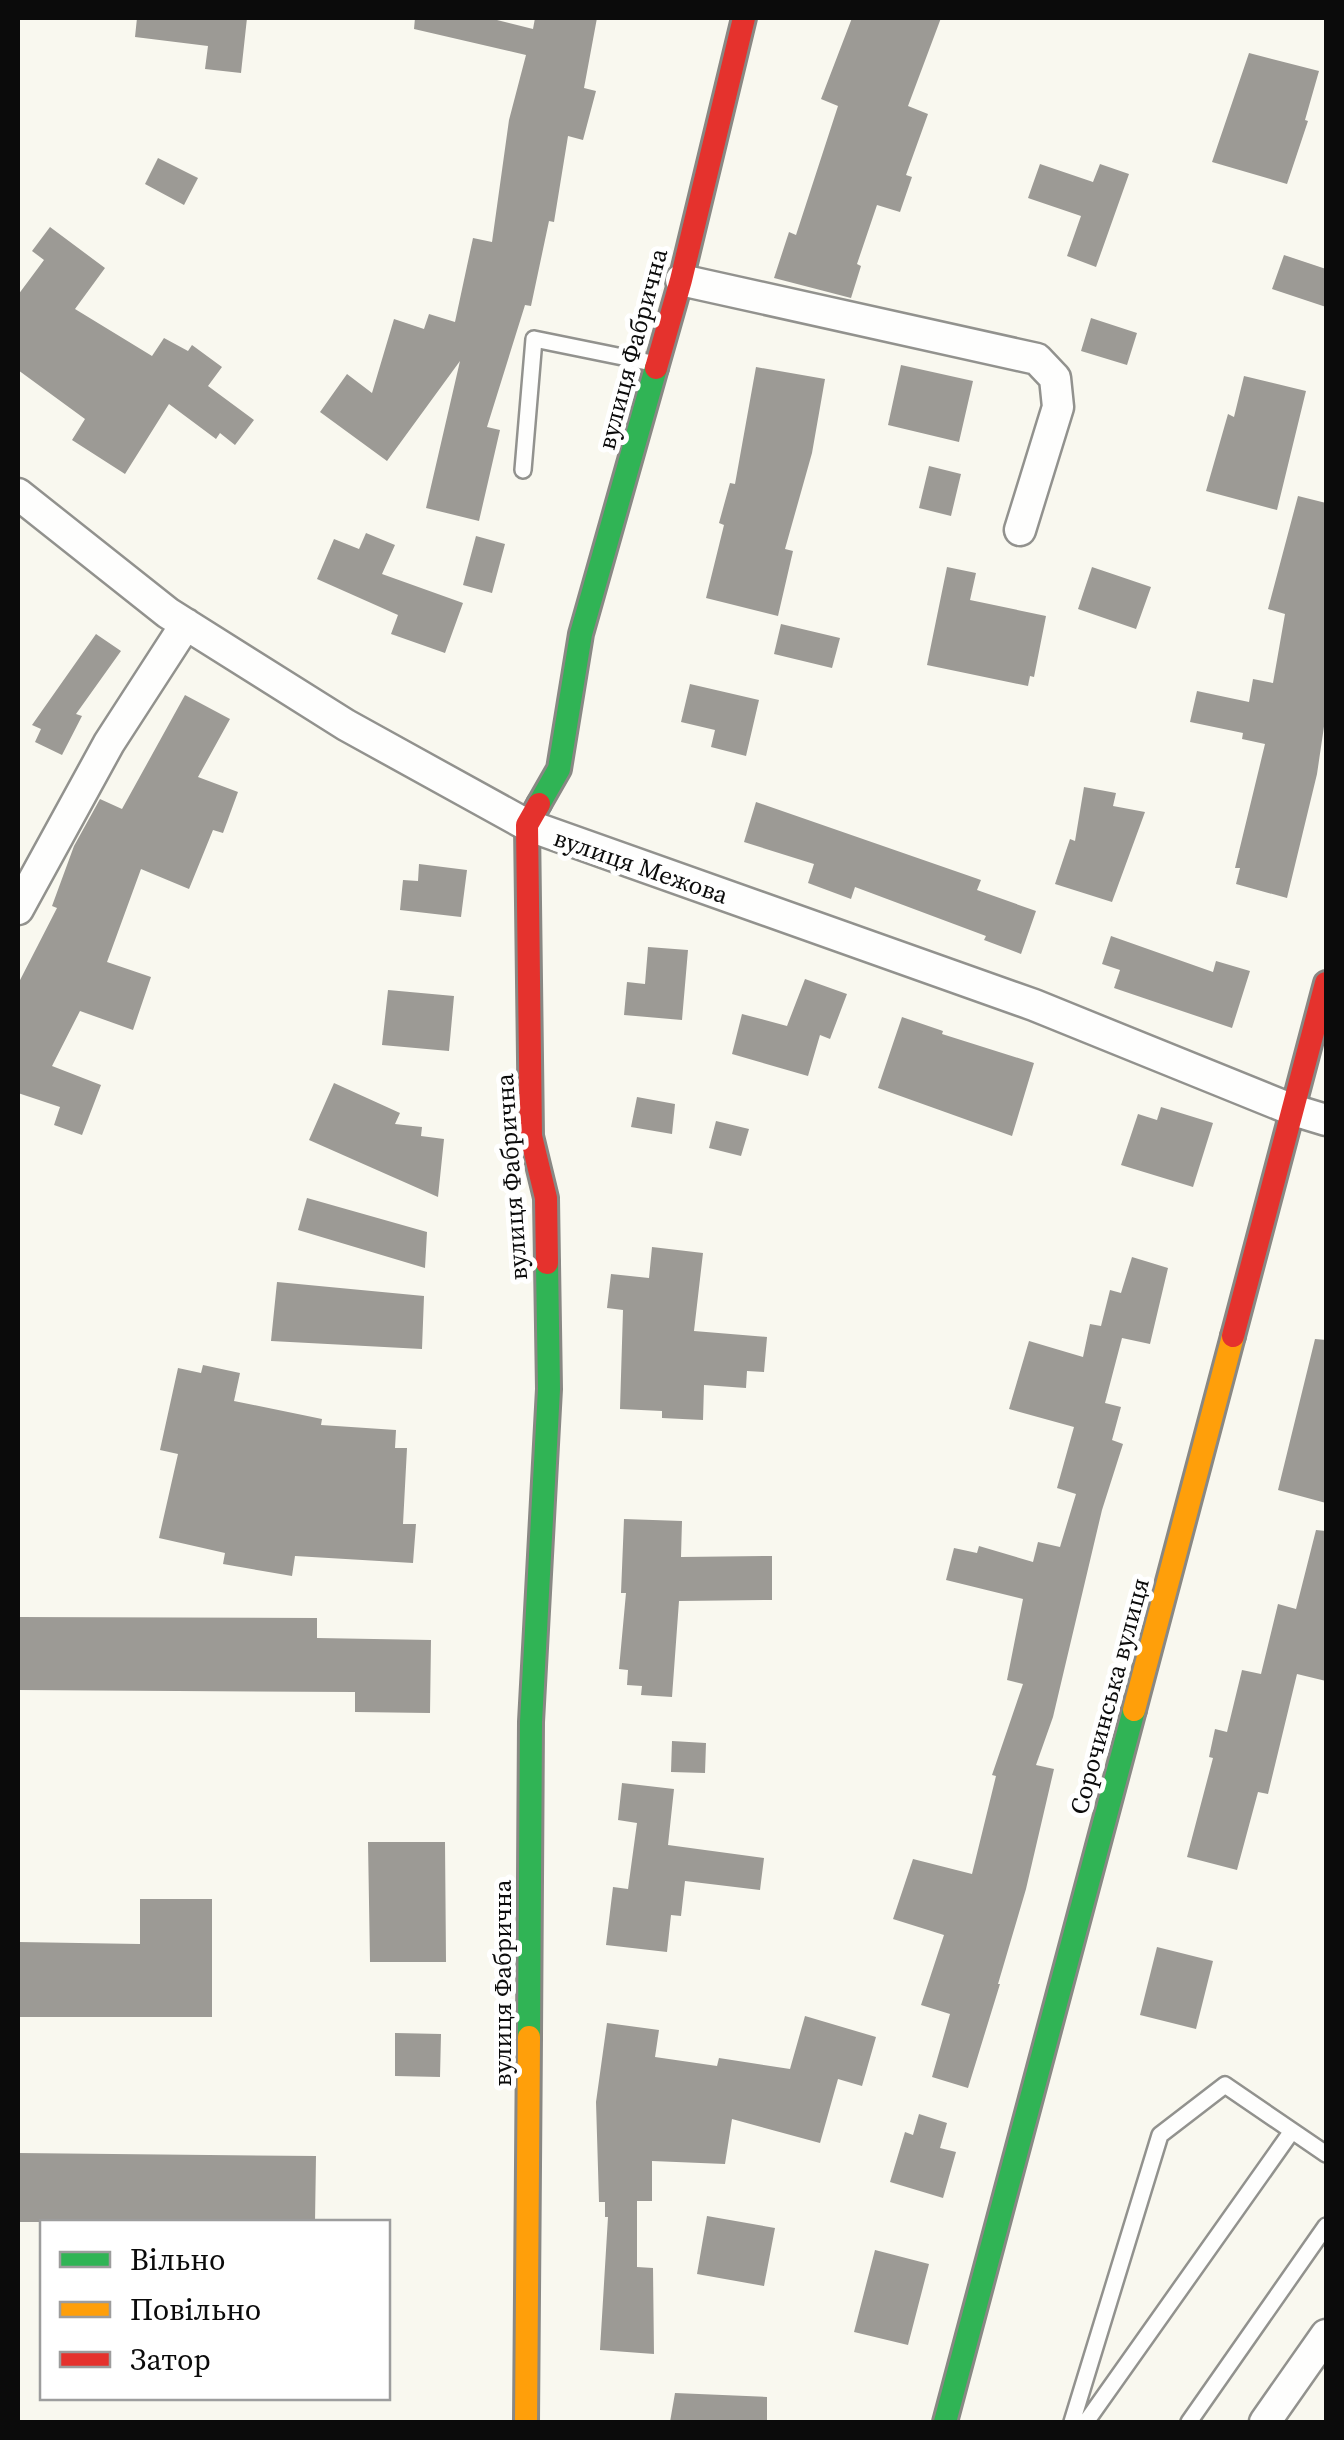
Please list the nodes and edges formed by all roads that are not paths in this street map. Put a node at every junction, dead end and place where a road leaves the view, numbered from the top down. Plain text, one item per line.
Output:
1 (744, 18) edge
2 (681, 280) junction
3 (658, 364) junction
4 (523, 470) dead end
5 (18, 494) edge
6 (1020, 530) dead end
7 (186, 624) junction
8 (527, 826) junction
9 (18, 909) edge
10 (1326, 984) edge
11 (1293, 1110) junction
12 (1326, 1120) edge
13 (1292, 2131) junction
14 (1326, 2154) edge
15 (1326, 2226) edge
16 (1326, 2335) edge
17 (526, 2422) edge
18 (945, 2422) edge
19 (1072, 2422) edge
20 (1086, 2422) edge
21 (1189, 2422) edge
22 (1265, 2422) edge

1 - 2 street, вулиця Фабрична
2 - 3 street, вулиця Фабрична
2 - 6 street
3 - 4 lane
3 - 8 street, вулиця Фабрична
5 - 7 street, вулиця Межова
7 - 8 street, вулиця Межова
7 - 9 street
8 - 11 street, вулиця Межова
8 - 17 street, вулиця Фабрична
10 - 11 street, Сорочинська вулиця
11 - 12 street, вулиця Межова
11 - 18 street, Сорочинська вулиця
13 - 14 lane
13 - 19 lane
13 - 20 lane
15 - 21 lane
16 - 22 street

